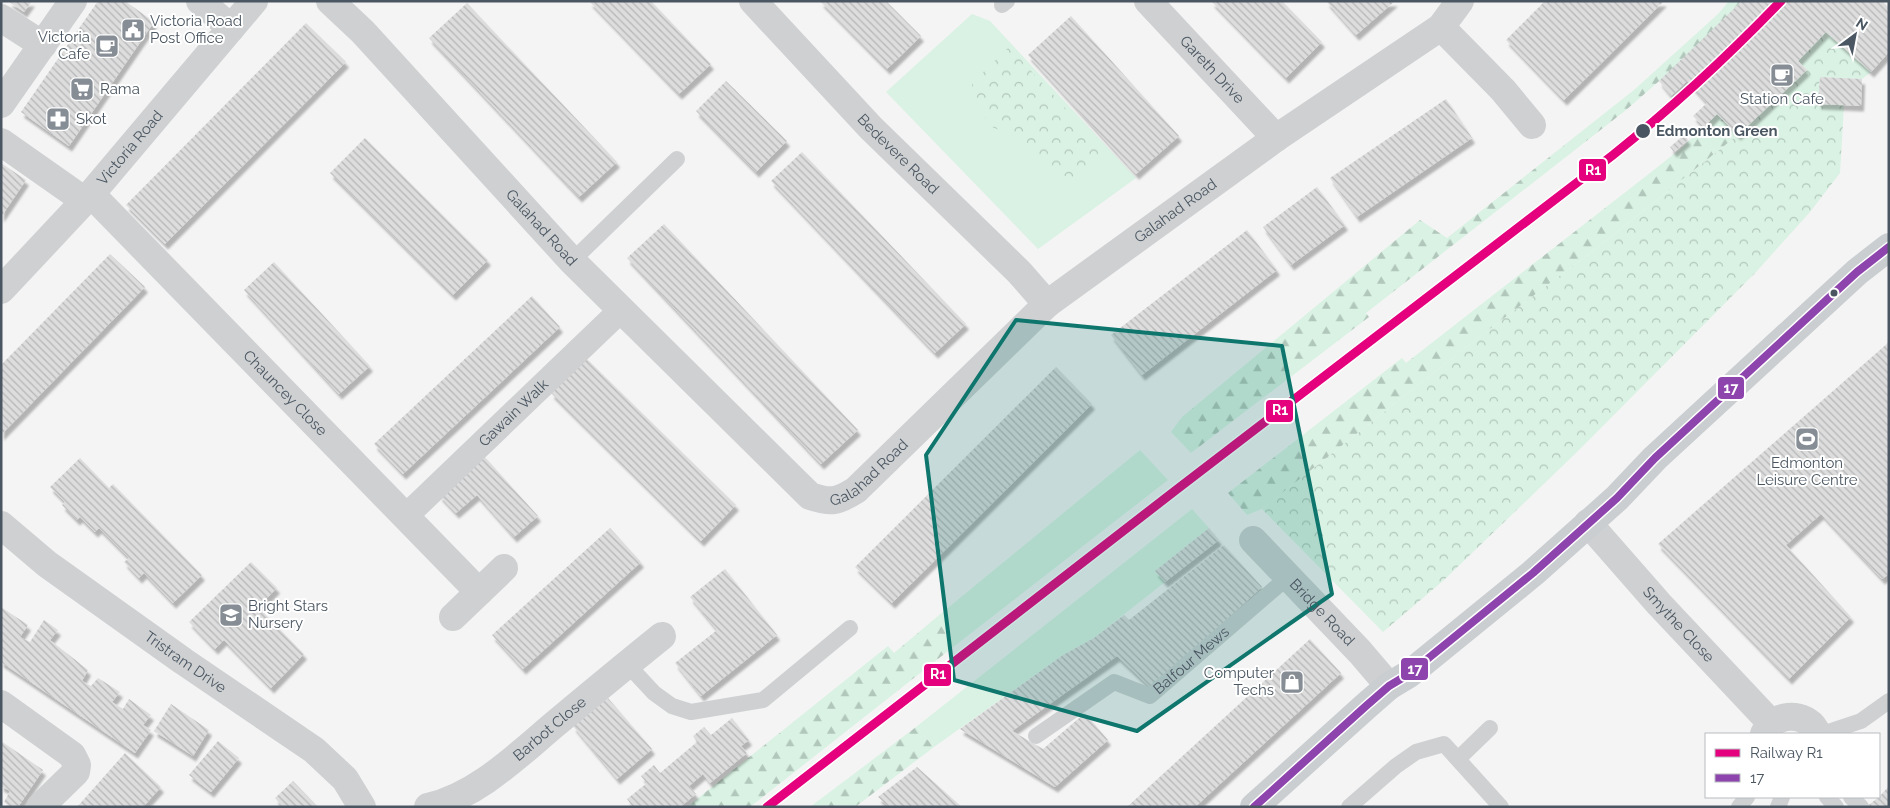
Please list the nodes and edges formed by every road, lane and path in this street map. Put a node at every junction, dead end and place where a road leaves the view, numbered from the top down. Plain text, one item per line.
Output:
1 (73, 1) edge
2 (200, 1) edge
3 (254, 1) edge
4 (330, 1) edge
5 (753, 1) edge
6 (1148, 1) edge
7 (1460, 1) edge
8 (1, 18) edge
9 (1441, 27) junction
10 (231, 28) junction
11 (43, 45) junction
12 (1, 104) edge
13 (1532, 125) dead end
14 (1276, 138) junction
15 (1, 142) edge
16 (677, 159) dead end
17 (88, 198) junction
18 (1889, 247) edge
19 (572, 261) junction
20 (1, 290) edge
21 (1047, 304) junction
22 (621, 310) junction
23 (406, 516) junction
24 (1588, 522) junction
25 (1, 525) edge
26 (1253, 540) dead end
27 (504, 568) dead end
28 (1288, 577) junction
29 (479, 592) junction
30 (453, 617) dead end
31 (850, 628) dead end
32 (662, 636) dead end
33 (627, 664) junction
34 (1390, 686) junction
35 (1889, 701) edge
36 (1, 704) edge
37 (1490, 728) dead end
38 (1768, 729) edge
39 (1817, 733) edge
40 (1825, 733) edge
41 (1036, 736) dead end
42 (1458, 759) junction
43 (1852, 798) edge
44 (434, 806) edge
45 (40, 807) edge
46 (362, 807) edge
47 (1254, 807) edge
48 (1348, 807) edge
49 (1501, 807) edge
50 (1861, 807) edge

1 - 11 street
2 - 10 street
3 - 10 street, Victoria Road
4 - 19 street, Galahad Road
5 - 21 street, Bedevere Road
6 - 14 street, Gareth Drive
7 - 9 street, Galahad Road
8 - 11 street
9 - 13 street
9 - 14 street, Galahad Road
10 - 17 street, Victoria Road
11 - 12 street
14 - 21 street, Galahad Road
15 - 17 street, Chauncey Close
16 - 19 lane
17 - 20 street, Victoria Road
17 - 23 street, Chauncey Close
18 - 24 main road
19 - 22 street, Galahad Road
21 - 22 street, Galahad Road
22 - 23 street, Gawain Walk
23 - 29 street, Chauncey Close
24 - 34 main road
24 - 38 street, Smythe Close
25 - 46 street, Tristram Drive
26 - 28 street, Bridge Road
27 - 29 street
28 - 34 street, Bridge Road
28 - 41 lane, Balfour Mews
29 - 30 street
31 - 33 lane
32 - 33 street, Barbot Close
33 - 44 street, Barbot Close
34 - 47 main road
35 - 40 lane
36 - 45 street
37 - 42 lane
38 - 39 street, Smythe Close
42 - 48 lane
42 - 49 lane
43 - 50 lane

